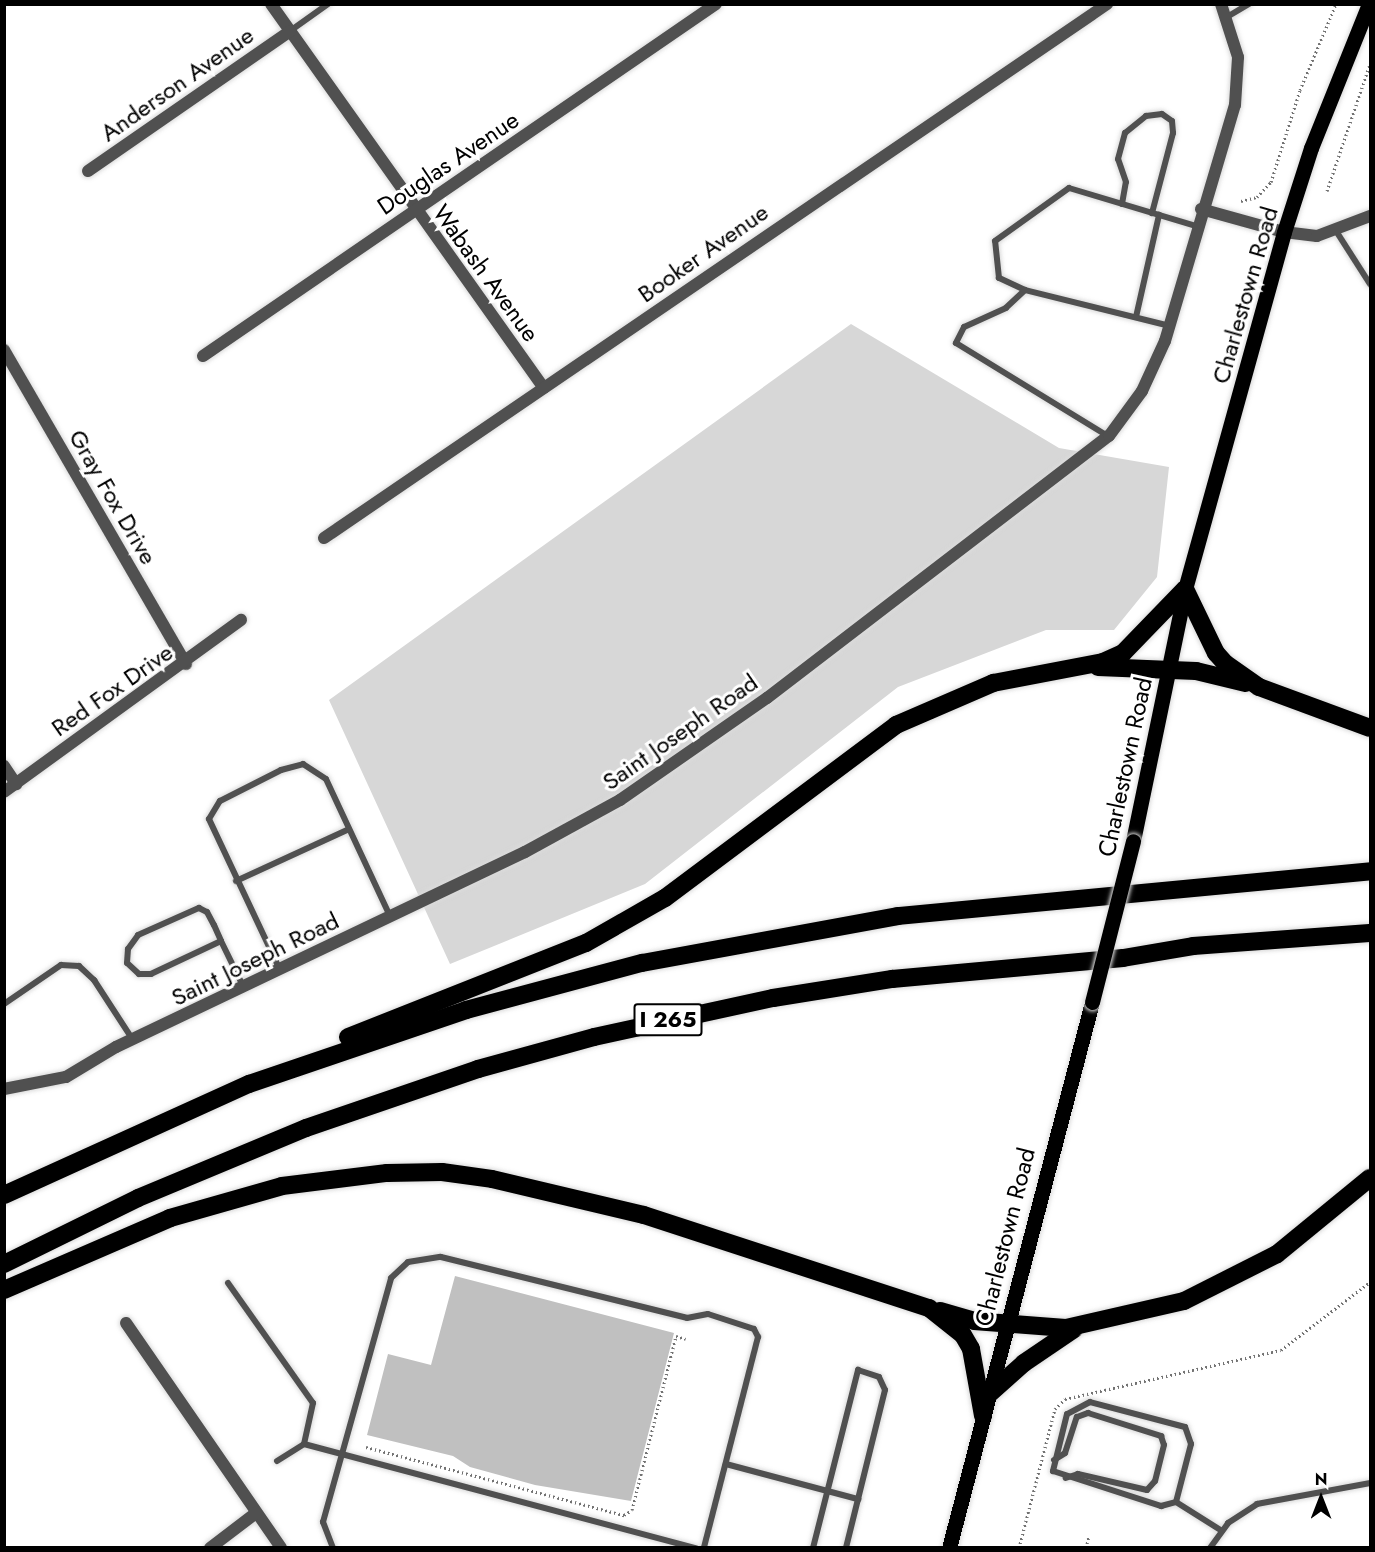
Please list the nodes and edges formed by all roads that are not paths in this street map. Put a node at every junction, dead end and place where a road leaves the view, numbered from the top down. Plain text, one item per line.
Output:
1 (271, 4) edge
2 (328, 4) edge
3 (716, 4) edge
4 (1107, 4) edge
5 (1221, 4) edge
6 (1369, 4) edge
7 (1248, 5) edge
8 (1227, 17) junction
9 (290, 31) junction
10 (88, 171) dead end
11 (1122, 204) junction
12 (1201, 209) junction
13 (416, 210) junction
14 (1152, 213) junction
15 (1159, 215) junction
16 (1371, 216) edge
17 (1196, 226) junction
18 (1336, 231) junction
19 (1284, 232) junction
20 (1371, 285) edge
21 (1025, 290) junction
22 (1136, 317) junction
23 (1170, 326) junction
24 (4, 350) edge
25 (203, 356) dead end
26 (544, 388) junction
27 (1109, 436) junction
28 (324, 538) dead end
29 (1185, 589) junction
30 (241, 620) dead end
31 (186, 664) junction
32 (1083, 666) junction
33 (1169, 672) junction
34 (1259, 687) junction
35 (1371, 728) edge
36 (4, 766) edge
37 (16, 784) junction
38 (4, 792) edge
39 (349, 829) junction
40 (1371, 871) edge
41 (236, 881) junction
42 (390, 917) junction
43 (1371, 933) edge
44 (221, 941) junction
45 (280, 970) junction
46 (243, 987) junction
47 (4, 1004) edge
48 (134, 1040) junction
49 (249, 1084) junction
50 (4, 1089) edge
51 (1371, 1178) edge
52 (4, 1196) edge
53 (4, 1263) edge
54 (228, 1283) dead end
55 (4, 1290) edge
56 (929, 1308) junction
57 (126, 1323) dead end
58 (1006, 1325) junction
59 (1080, 1326) junction
60 (988, 1395) junction
61 (983, 1416) junction
62 (304, 1444) junction
63 (342, 1456) junction
64 (1054, 1460) junction
65 (277, 1461) dead end
66 (726, 1464) junction
67 (1065, 1479) junction
68 (1371, 1484) edge
69 (828, 1490) junction
70 (858, 1499) junction
71 (1176, 1502) junction
72 (256, 1513) junction
73 (1222, 1531) junction
74 (210, 1548) edge
75 (281, 1548) edge
76 (333, 1548) edge
77 (696, 1548) edge
78 (704, 1548) edge
79 (813, 1548) edge
80 (846, 1548) edge
81 (949, 1548) edge
82 (1210, 1548) edge

1 - 9 street, Wabash Avenue
2 - 9 lane
3 - 13 street, Douglas Avenue
4 - 26 street, Booker Avenue
5 - 8 street, Saint Joseph Road
6 - 19 main road, Charlestown Road
7 - 8 lane
8 - 12 street, Saint Joseph Road
9 - 10 street, Anderson Avenue
9 - 13 street, Wabash Avenue
11 - 14 lane
11 - 14 lane
11 - 21 lane
12 - 17 street, Saint Joseph Road
12 - 19 street
13 - 25 street, Douglas Avenue
13 - 26 street, Wabash Avenue
14 - 15 lane
15 - 17 lane
15 - 22 lane
16 - 18 street
17 - 23 street, Saint Joseph Road
18 - 19 street
18 - 20 lane
19 - 29 main road, Charlestown Road
21 - 22 lane
21 - 27 lane
22 - 23 lane
23 - 27 street, Saint Joseph Road
24 - 31 street, Gray Fox Drive
26 - 28 street, Booker Avenue
27 - 42 street, Saint Joseph Road
29 - 32 highway
29 - 33 main road, Charlestown Road
29 - 34 highway
30 - 31 street, Red Fox Drive
31 - 37 street, Red Fox Drive
32 - 33 highway
32 - 49 highway
33 - 34 highway
33 - 58 main road, Charlestown Road, bridge
34 - 35 highway
36 - 37 street
37 - 38 street, Red Fox Drive
39 - 41 lane
39 - 41 lane
39 - 42 lane
40 - 49 highway, I 265
41 - 45 lane
42 - 45 street, Saint Joseph Road
43 - 53 highway, I 265
44 - 44 lane
44 - 46 lane
45 - 46 street, Saint Joseph Road
46 - 48 street, Saint Joseph Road
47 - 48 lane
48 - 50 street, Saint Joseph Road
49 - 52 highway, I 265
51 - 59 highway
54 - 62 lane
55 - 56 highway
56 - 58 highway
56 - 61 highway
57 - 72 street
58 - 59 highway
58 - 60 main road, Charlestown Road
59 - 60 highway
60 - 61 main road, Charlestown Road
61 - 81 main road, Charlestown Road
62 - 63 lane
62 - 65 lane
63 - 66 lane
63 - 76 lane
63 - 77 lane
64 - 67 lane
64 - 67 lane
64 - 71 lane
66 - 69 lane
66 - 78 lane
67 - 71 lane
68 - 73 lane
69 - 70 lane
69 - 70 lane
69 - 79 lane
70 - 80 lane
71 - 73 lane
72 - 74 street
72 - 75 street
73 - 82 lane

